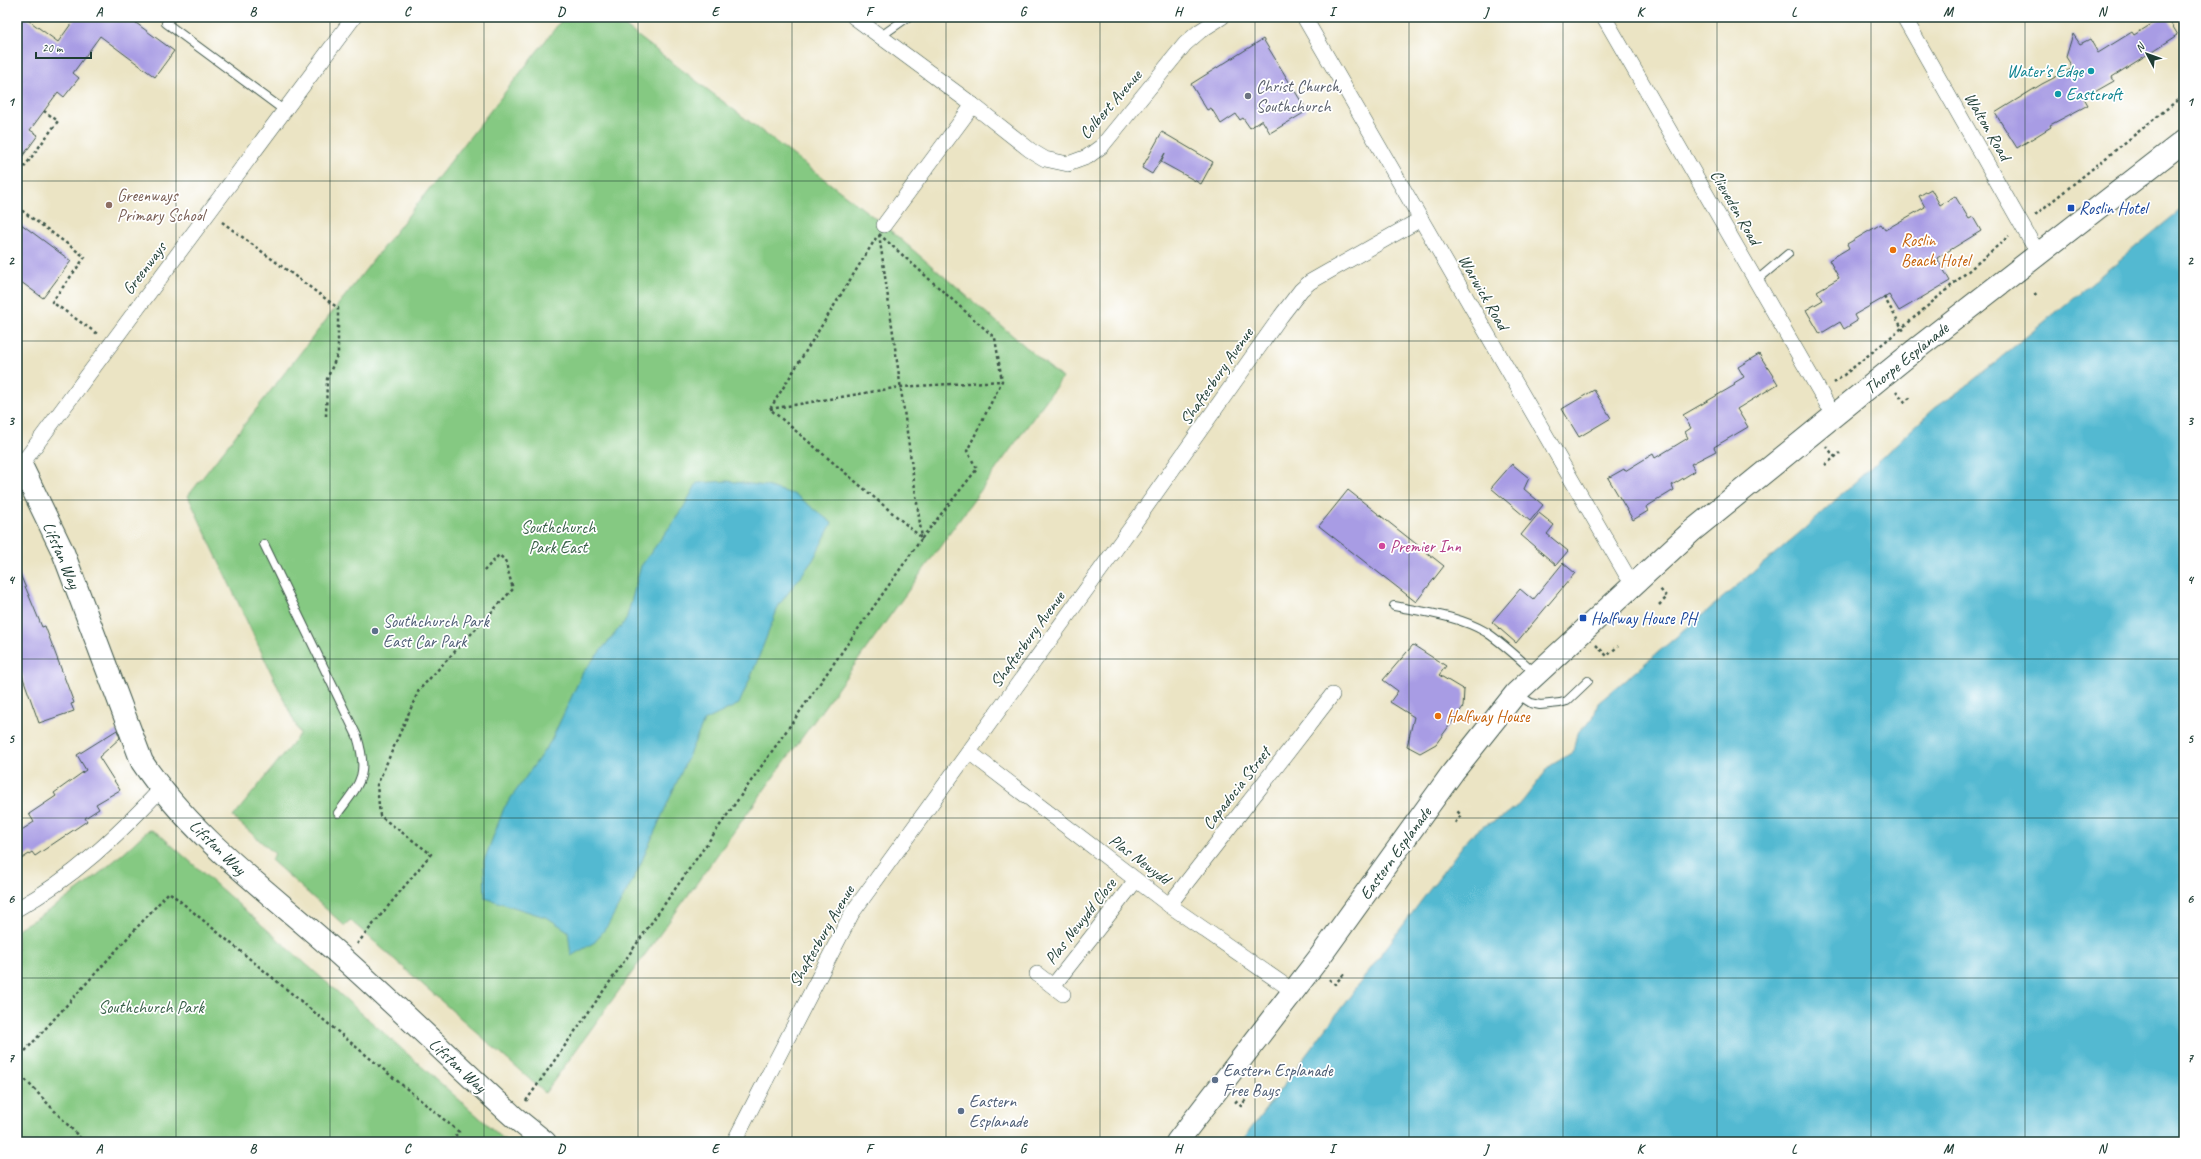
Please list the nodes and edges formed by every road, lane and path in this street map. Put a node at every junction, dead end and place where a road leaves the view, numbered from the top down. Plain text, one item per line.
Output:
1 (171, 17) edge
2 (354, 17) edge
3 (854, 17) edge
4 (908, 17) edge
5 (1222, 17) edge
6 (1304, 17) edge
7 (1604, 17) edge
8 (1904, 17) edge
9 (881, 36) junction
10 (2184, 95) edge
11 (974, 105) junction
12 (44, 111) dead end
13 (285, 111) junction
14 (2184, 141) edge
15 (17, 177) edge
16 (17, 207) edge
17 (210, 213) junction
18 (1420, 219) junction
19 (2022, 225) junction
20 (882, 229) junction
21 (2040, 252) junction
22 (1788, 254) dead end
23 (1756, 281) junction
24 (2038, 292) dead end
25 (2034, 295) dead end
26 (1884, 297) dead end
27 (1902, 328) junction
28 (111, 344) junction
29 (1915, 350) junction
30 (1002, 381) junction
31 (900, 387) junction
32 (1894, 388) dead end
33 (1821, 394) junction
34 (1912, 396) dead end
35 (770, 410) junction
36 (1836, 414) junction
37 (326, 416) dead end
38 (1840, 453) dead end
39 (19, 463) edge
40 (1825, 465) dead end
41 (922, 538) junction
42 (264, 544) dead end
43 (482, 573) dead end
44 (1665, 583) dead end
45 (1634, 584) junction
46 (1654, 593) dead end
47 (1667, 597) dead end
48 (1659, 605) dead end
49 (1394, 606) dead end
50 (1594, 643) dead end
51 (1618, 646) dead end
52 (1536, 675) junction
53 (1588, 681) dead end
54 (1516, 693) junction
55 (1332, 695) dead end
56 (969, 752) junction
57 (160, 790) junction
58 (1456, 810) dead end
59 (338, 813) dead end
60 (1455, 823) dead end
61 (1136, 880) junction
62 (1169, 905) junction
63 (17, 909) edge
64 (344, 960) junction
65 (1037, 974) dead end
66 (1344, 974) dead end
67 (1329, 979) dead end
68 (1294, 991) junction
69 (17, 1060) edge
70 (17, 1071) edge
71 (1247, 1098) dead end
72 (1235, 1101) dead end
73 (514, 1117) junction
74 (84, 1142) edge
75 (450, 1142) edge
76 (544, 1142) edge
77 (734, 1142) edge
78 (1177, 1142) edge

1 - 13 lane
2 - 13 street, Greenways
3 - 9 street, Colbert Avenue
4 - 9 lane
5 - 11 street, Colbert Avenue
6 - 18 street, Warwick Road
7 - 23 street, Clieveden Road
8 - 19 street, Walton Road
9 - 11 street, Colbert Avenue
10 - 19 path
11 - 20 street
12 - 15 path
13 - 17 street, Greenways
14 - 21 main road, Thorpe Esplanade
16 - 28 path
17 - 28 street, Greenways
17 - 37 path
18 - 45 street, Warwick Road
18 - 56 street, Shaftesbury Avenue
19 - 21 street, Walton Road
19 - 27 path
20 - 30 path
20 - 31 path
20 - 35 path
21 - 29 main road, Thorpe Esplanade
22 - 23 lane
23 - 33 street, Clieveden Road
24 - 25 path
26 - 27 path
27 - 29 path
27 - 33 path
28 - 39 street, Greenways
29 - 36 main road, Thorpe Esplanade
30 - 31 path
30 - 41 path
31 - 35 path
31 - 41 path
32 - 34 path
33 - 36 street, Clieveden Road
35 - 41 path
36 - 45 main road, Thorpe Esplanade
38 - 40 path
39 - 57 main road, Lifstan Way
41 - 73 path
42 - 59 lane
43 - 64 path
44 - 46 path
45 - 52 main road, Eastern Esplanade
47 - 48 path
49 - 52 lane
50 - 51 path
52 - 54 main road, Eastern Esplanade
53 - 54 lane
54 - 68 main road, Eastern Esplanade
55 - 62 street, Capadocia Street
56 - 61 street, Plas Newydd
56 - 77 street, Shaftesbury Avenue
57 - 63 street
57 - 64 main road, Lifstan Way
58 - 60 path
61 - 62 street, Plas Newydd
61 - 65 street, Plas Newydd Close
62 - 68 street, Plas Newydd
64 - 73 main road, Lifstan Way
66 - 67 path
68 - 78 main road, Eastern Esplanade
69 - 75 path
70 - 74 path
71 - 72 path
73 - 76 main road, Lifstan Way

